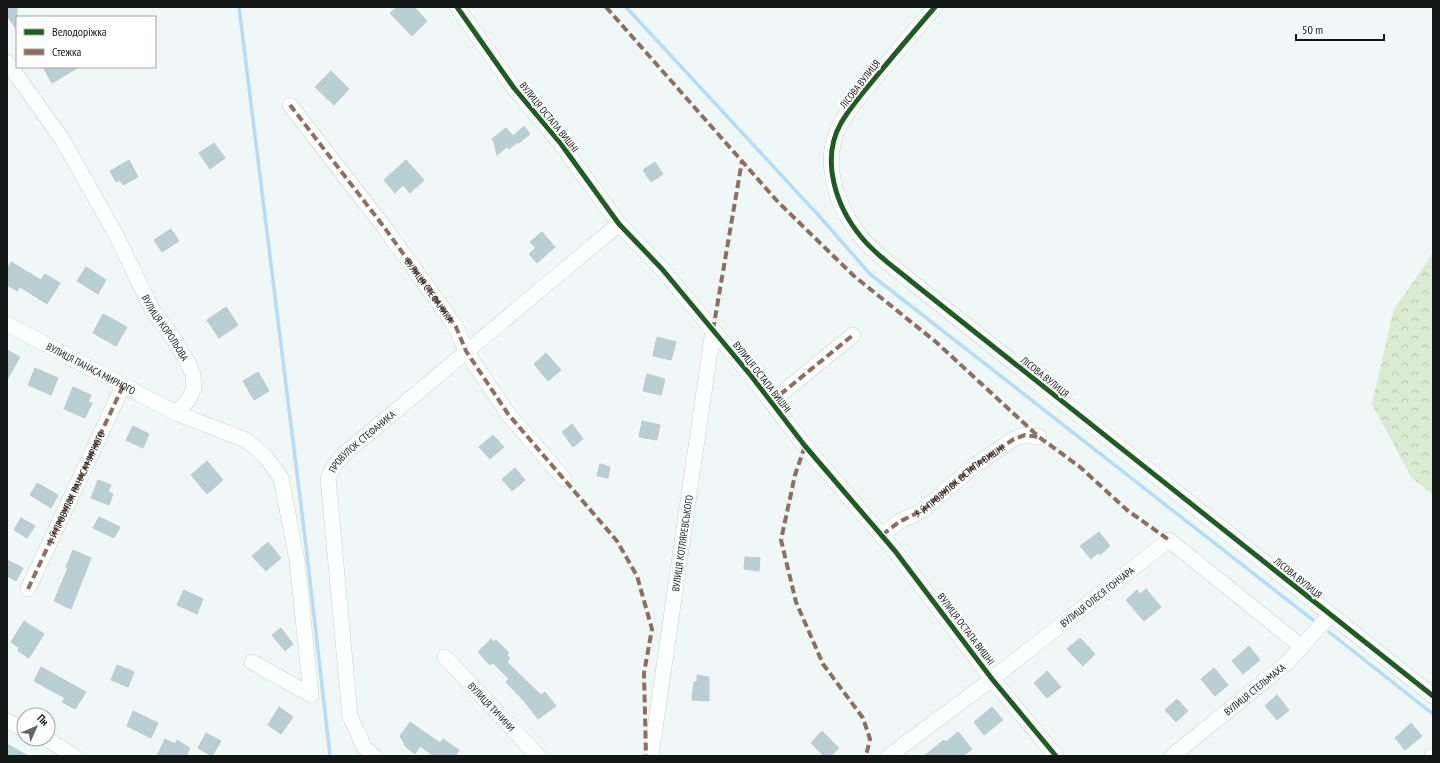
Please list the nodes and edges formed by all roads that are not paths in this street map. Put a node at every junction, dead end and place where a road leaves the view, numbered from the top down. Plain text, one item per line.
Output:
1 (457, 7) edge
2 (935, 7) edge
3 (7, 62) edge
4 (290, 105) dead end
5 (619, 224) junction
6 (7, 324) edge
7 (713, 330) junction
8 (853, 335) dead end
9 (466, 351) junction
10 (123, 386) junction
11 (771, 402) junction
12 (176, 413) junction
13 (1039, 436) dead end
14 (564, 479) dead end
15 (882, 535) junction
16 (28, 589) dead end
17 (1330, 615) junction
18 (1302, 647) junction
19 (445, 657) dead end
20 (252, 662) dead end
21 (992, 678) junction
22 (1433, 696) edge
23 (56, 745) edge
24 (74, 756) edge
25 (374, 756) edge
26 (538, 756) edge
27 (651, 756) edge
28 (888, 756) edge
29 (1056, 756) edge
30 (1172, 756) edge

1 - 5 street, ВУЛИЦЯ ОСТАПА ВИШНІ
2 - 17 street, ЛІСОВА ВУЛИЦЯ
3 - 12 street, ВУЛИЦЯ КОРОЛЬОВА
4 - 9 street, ВУЛИЦЯ СТЕФАНИКА
5 - 7 street, ВУЛИЦЯ ОСТАПА ВИШНІ
5 - 9 street, ПРОВУЛОК СТЕФАНИКА
6 - 10 street, ВУЛИЦЯ ПАНАСА МИРНОГО
7 - 11 street, ВУЛИЦЯ ОСТАПА ВИШНІ
7 - 27 street, ВУЛИЦЯ КОТЛЯРЕВСЬКОГО
8 - 11 street
9 - 14 street, ВУЛИЦЯ СТЕФАНИКА
9 - 25 street, ПРОВУЛОК СТЕФАНИКА
10 - 12 street, ВУЛИЦЯ ПАНАСА МИРНОГО
10 - 16 street, 1-Й ПРОВУЛОК ПАНАСА МИРНОГО
11 - 15 street, ВУЛИЦЯ ОСТАПА ВИШНІ
12 - 20 street
13 - 15 street, 3-Й ПРОВУЛОК ОСТАПА ВИШНІ
15 - 21 street, ВУЛИЦЯ ОСТАПА ВИШНІ
17 - 18 street, ВУЛИЦЯ СТЕЛЬМАХА
17 - 22 street, ЛІСОВА ВУЛИЦЯ
18 - 21 street, ВУЛИЦЯ ОЛЕСЯ ГОНЧАРА
18 - 30 street, ВУЛИЦЯ СТЕЛЬМАХА
19 - 26 street, ВУЛИЦЯ ТИЧИНИ
21 - 28 street, ВУЛИЦЯ ОЛЕСЯ ГОНЧАРА
21 - 29 street, ВУЛИЦЯ ОСТАПА ВИШНІ
23 - 24 street

